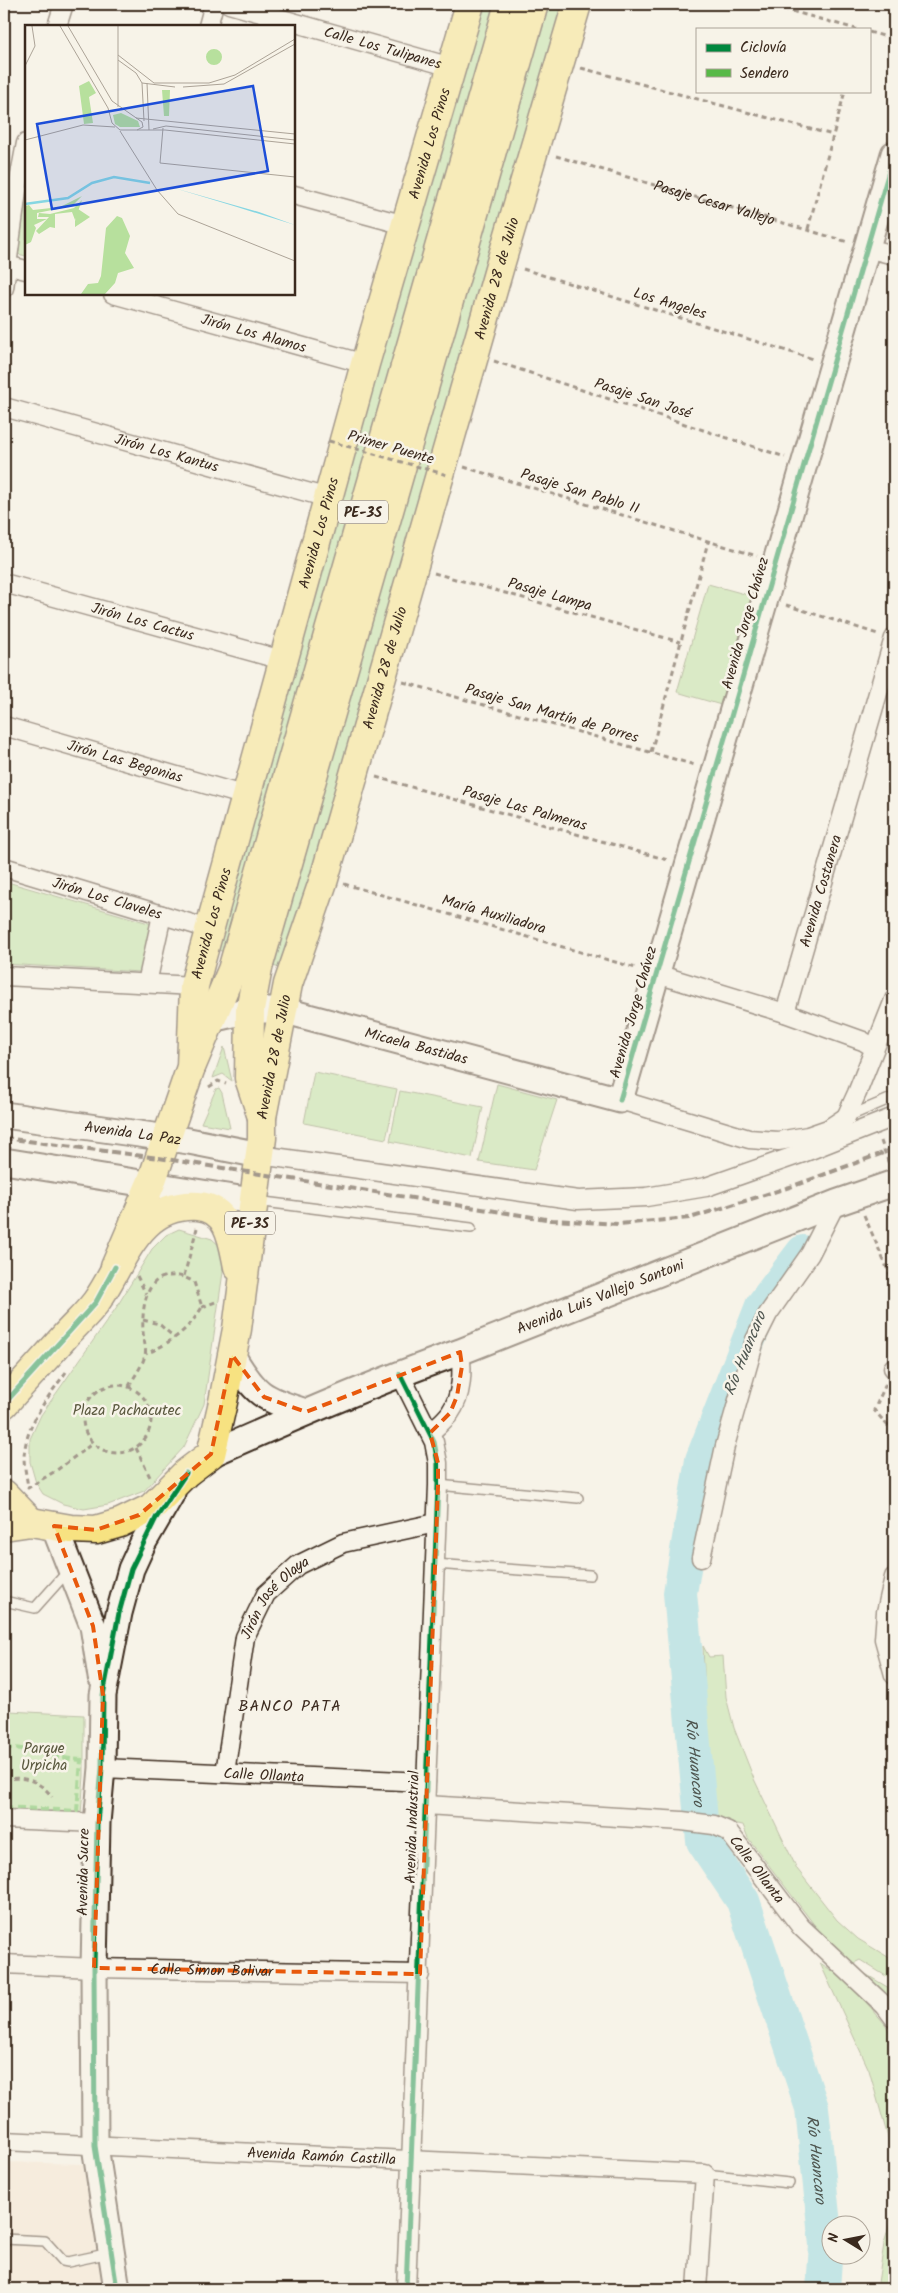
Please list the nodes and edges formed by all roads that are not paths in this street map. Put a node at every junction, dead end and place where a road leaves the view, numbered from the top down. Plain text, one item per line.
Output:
1 (64, 4) edge
2 (214, 4) edge
3 (229, 4) edge
4 (470, 4) edge
5 (509, 4) edge
6 (534, 4) edge
7 (577, 4) edge
8 (57, 25) edge
9 (208, 25) edge
10 (452, 67) junction
11 (894, 154) edge
12 (25, 155) edge
13 (22, 192) edge
14 (295, 195) edge
15 (405, 225) junction
16 (867, 248) junction
17 (894, 255) edge
18 (6, 265) junction
19 (25, 270) edge
20 (4, 288) edge
21 (125, 295) edge
22 (365, 364) junction
23 (4, 407) edge
24 (328, 498) junction
25 (4, 583) edge
26 (894, 639) edge
27 (282, 660) junction
28 (4, 726) edge
29 (246, 796) junction
30 (4, 867) edge
31 (162, 915) junction
32 (209, 929) junction
33 (657, 974) junction
34 (4, 976) edge
35 (147, 983) junction
36 (194, 986) junction
37 (894, 1000) edge
38 (250, 1010) junction
39 (282, 1010) junction
40 (785, 1013) junction
41 (211, 1018) junction
42 (874, 1048) junction
43 (201, 1074) junction
44 (894, 1097) edge
45 (620, 1100) junction
46 (4, 1115) edge
47 (262, 1116) junction
48 (894, 1117) edge
49 (846, 1118) junction
50 (166, 1138) junction
51 (812, 1150) junction
52 (260, 1155) junction
53 (4, 1161) edge
54 (892, 1176) edge
55 (150, 1183) junction
56 (846, 1200) junction
57 (252, 1201) junction
58 (471, 1228) dead end
59 (126, 1271) junction
60 (234, 1342) junction
61 (460, 1352) junction
62 (400, 1374) junction
63 (4, 1404) edge
64 (306, 1412) junction
65 (430, 1432) junction
66 (211, 1454) junction
67 (186, 1473) junction
68 (438, 1485) junction
69 (16, 1491) edge
70 (578, 1498) dead end
71 (436, 1523) junction
72 (43, 1524) junction
73 (4, 1526) edge
74 (701, 1558) dead end
75 (434, 1564) junction
76 (71, 1567) junction
77 (590, 1575) dead end
78 (894, 1578) edge
79 (4, 1602) edge
80 (894, 1675) edge
81 (104, 1695) junction
82 (102, 1768) junction
83 (225, 1773) junction
84 (426, 1782) junction
85 (426, 1805) junction
86 (4, 1819) edge
87 (97, 1823) junction
88 (4, 1964) edge
89 (94, 1968) junction
90 (420, 1974) junction
91 (894, 2018) edge
92 (4, 2141) edge
93 (95, 2146) junction
94 (411, 2161) junction
95 (705, 2174) junction
96 (789, 2183) dead end
97 (4, 2239) edge
98 (112, 2252) junction
99 (117, 2289) edge
100 (406, 2289) edge
101 (697, 2289) edge

1 - 8 street
2 - 9 street
3 - 10 street, Calle Los Tulipanes
4 - 10 main road, Avenida Los Pinos
5 - 41 main road, PE-3S
6 - 38 main road, Avenida 28 de Julio / PE-3S
7 - 39 main road, Avenida 28 de Julio
10 - 15 main road, Avenida Los Pinos
11 - 16 street, Avenida Jorge Chávez
12 - 13 street
13 - 18 street
14 - 15 street
15 - 22 main road, Avenida Los Pinos
16 - 17 street
16 - 33 street, Avenida Jorge Chávez
18 - 19 street
18 - 20 street
21 - 22 street, Jirón Los Alamos
22 - 24 main road, Avenida Los Pinos
23 - 24 street, Jirón Los Kantus
24 - 27 main road, Avenida Los Pinos
25 - 27 street, Jirón Los Cactus
26 - 40 street, Avenida Costanera
27 - 29 main road, Avenida Los Pinos
28 - 29 street, Jirón Las Begonias
29 - 32 main road, Avenida Los Pinos
30 - 31 street, Jirón Los Claveles
31 - 32 street, Jirón Los Claveles
31 - 35 street
32 - 36 main road, Avenida Los Pinos
33 - 40 street
33 - 45 street, Avenida Jorge Chávez
34 - 35 street
35 - 36 street
36 - 43 main road, Avenida Los Pinos
37 - 42 street
38 - 39 street, Micaela Bastidas
38 - 41 street, Micaela Bastidas
38 - 47 main road, Avenida 28 de Julio / PE-3S
39 - 45 street, Micaela Bastidas
39 - 47 main road, Avenida 28 de Julio
40 - 42 street
41 - 43 main road, PE-3S
42 - 49 street
43 - 50 main road, PE-3S
44 - 49 lane
45 - 49 street
46 - 50 street, Avenida La Paz
47 - 52 main road, PE-3S
48 - 51 street
49 - 51 street
50 - 52 street, Avenida La Paz
50 - 55 main road, PE-3S
51 - 52 street
52 - 57 main road, PE-3S
53 - 55 street
54 - 56 street, Avenida Luis Vallejo Santoni
55 - 57 street
55 - 59 main road, PE-3S
56 - 61 street, Avenida Luis Vallejo Santoni
56 - 74 street
57 - 58 lane
57 - 60 main road, PE-3S
59 - 60 main road
59 - 63 main road, PE-3S
60 - 64 street
60 - 66 main road, PE-3S
61 - 62 street, Avenida Luis Vallejo Santoni
61 - 65 street
62 - 64 street, Avenida Luis Vallejo Santoni
62 - 65 street, Avenida Industrial
64 - 66 street, Avenida Luis Vallejo Santoni
65 - 68 street, Avenida Industrial
66 - 67 main road
67 - 72 main road
67 - 81 street, Avenida Sucre
68 - 70 lane
68 - 71 street, Avenida Industrial
69 - 72 main road
71 - 75 street, Avenida Industrial
71 - 83 street, Jirón José Olaya
72 - 73 main road
72 - 76 street, Avenida Sucre
75 - 77 lane
75 - 84 street, Avenida Industrial
76 - 79 lane
76 - 81 street, Avenida Sucre
78 - 80 street
81 - 82 street, Avenida Sucre
82 - 83 street, Calle Ollanta
82 - 87 street, Avenida Sucre
83 - 84 street, Calle Ollanta
84 - 85 street, Avenida Industrial
85 - 90 street, Avenida Industrial
85 - 91 street, Calle Ollanta
86 - 87 street
87 - 89 street, Avenida Sucre
88 - 89 street, Calle Simon Bolivar
89 - 90 street, Calle Simon Bolivar
89 - 93 street, Avenida Sucre
90 - 94 street, Avenida Industrial
92 - 93 street, Avenida Ramón Castilla
93 - 94 street, Avenida Ramón Castilla
93 - 98 street, Avenida Sucre
94 - 95 street, Avenida Ramón Castilla
94 - 100 street, Avenida Industrial
95 - 96 lane, Avenida Ramón Castilla
95 - 101 street
97 - 98 lane
98 - 99 street, Avenida Sucre

